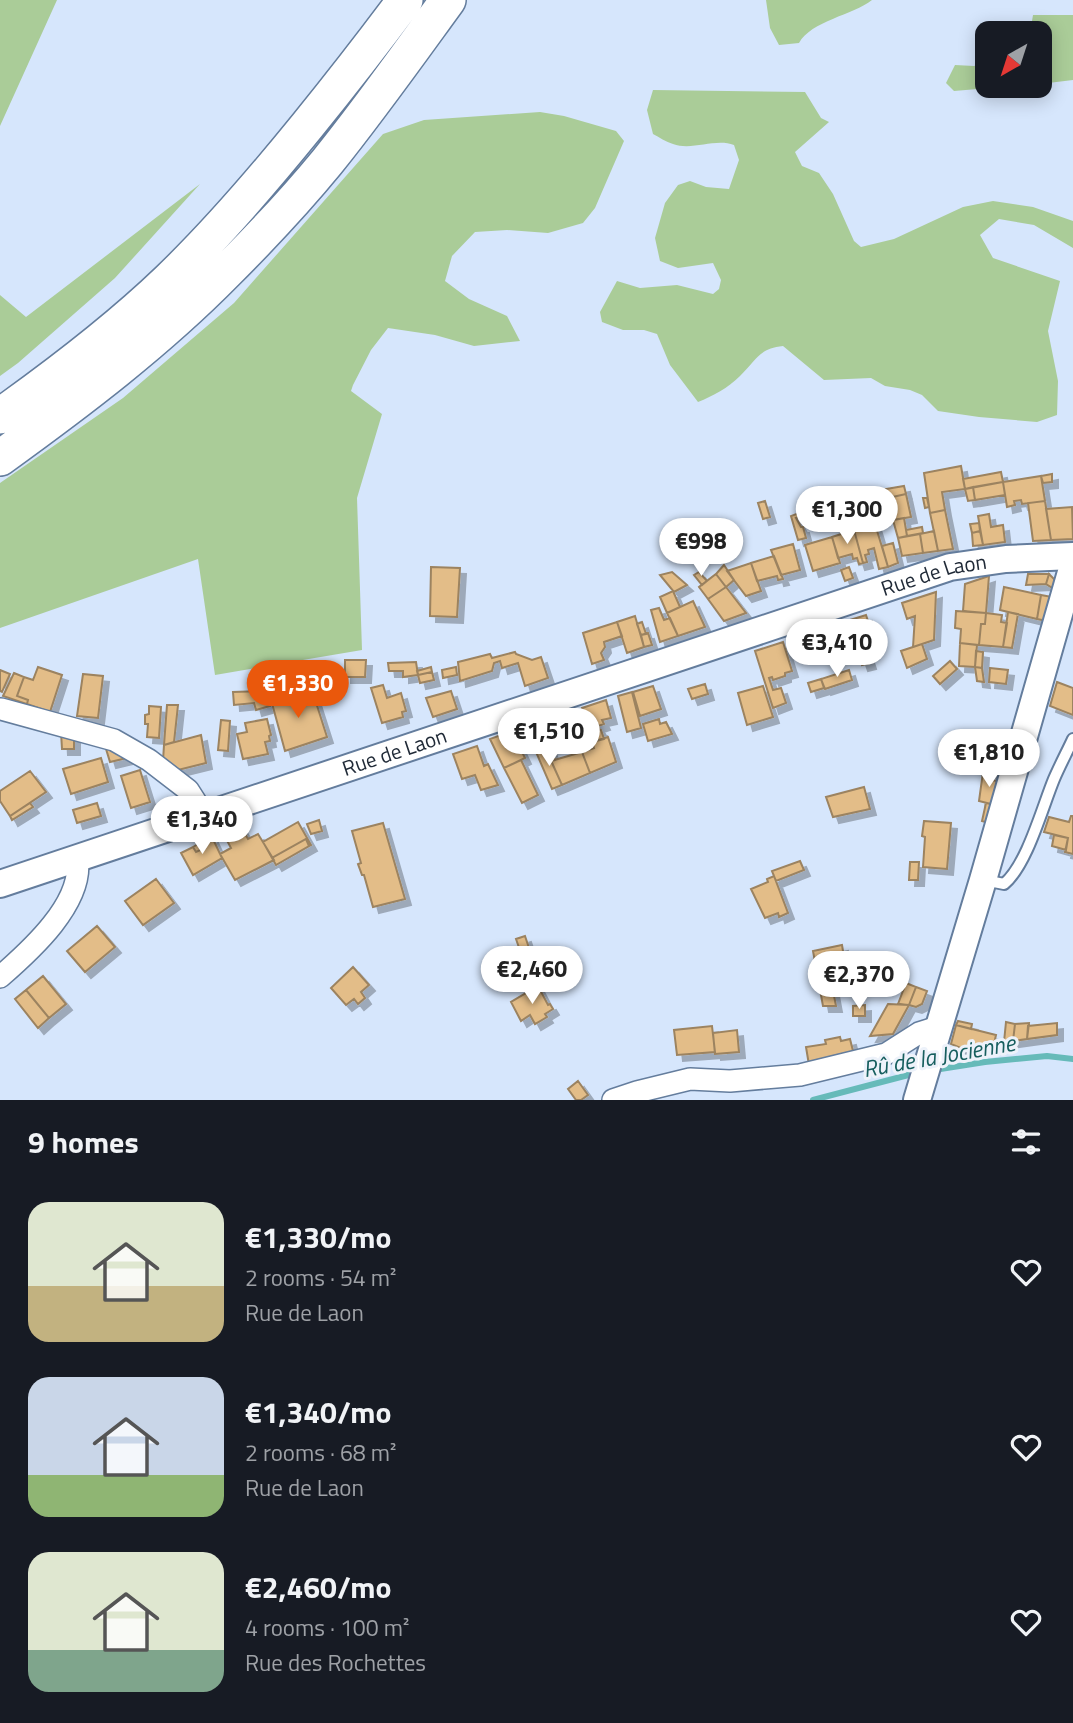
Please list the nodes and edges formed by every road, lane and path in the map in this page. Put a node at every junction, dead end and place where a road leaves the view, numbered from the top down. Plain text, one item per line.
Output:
1 (405, 0) edge
2 (448, 0) edge
3 (0, 416) edge
4 (0, 458) edge
5 (1073, 556) edge
6 (1073, 565) edge
7 (1, 709) edge
8 (1073, 739) edge
9 (204, 815) junction
10 (77, 858) junction
11 (983, 880) junction
12 (0, 884) edge
13 (0, 977) edge
14 (938, 1027) junction
15 (919, 1094) edge
16 (613, 1100) edge

1 - 3 main road
2 - 4 main road
5 - 9 street, Rue de Laon
6 - 11 street
7 - 9 street
8 - 11 lane
9 - 10 street, Rue de Laon
10 - 12 street, Rue de Laon
10 - 13 street
11 - 14 street
14 - 15 street
14 - 16 street

